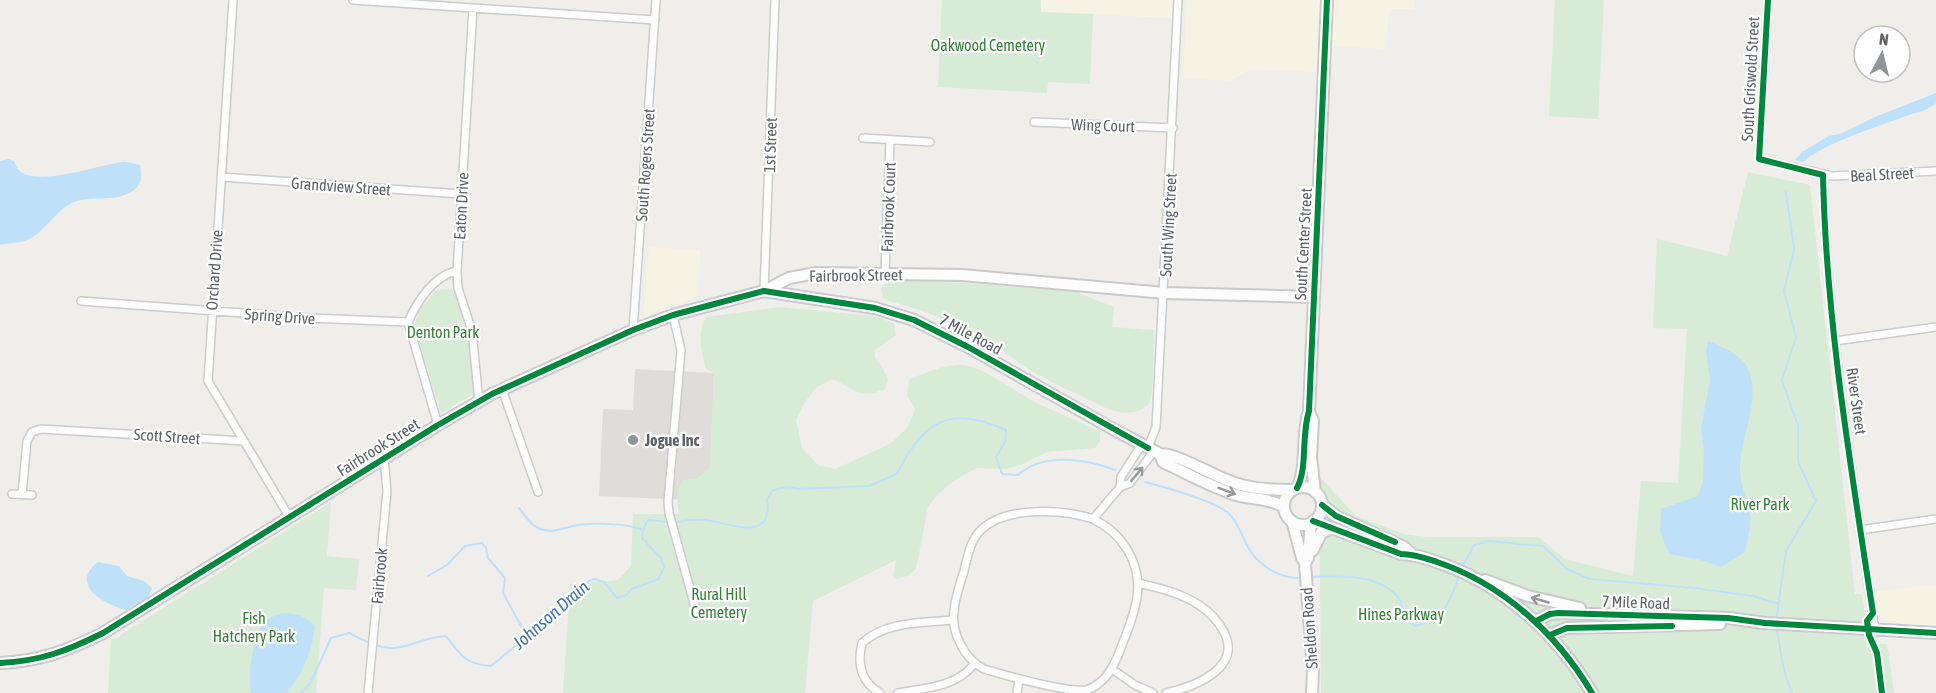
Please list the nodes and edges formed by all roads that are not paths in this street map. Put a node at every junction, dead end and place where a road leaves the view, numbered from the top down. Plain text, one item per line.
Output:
1 (233, 0) edge
2 (353, 0) edge
3 (656, 0) edge
4 (776, 0) edge
5 (1178, 0) edge
6 (1327, 0) edge
7 (1768, 0) edge
8 (473, 8) junction
9 (655, 20) junction
10 (1034, 122) dead end
11 (1173, 128) junction
12 (863, 138) dead end
13 (890, 140) junction
14 (930, 142) dead end
15 (1759, 159) joint
16 (1936, 171) edge
17 (1823, 174) junction
18 (221, 177) junction
19 (461, 194) junction
20 (457, 272) junction
21 (885, 273) junction
22 (764, 291) junction
23 (1165, 293) junction
24 (1314, 297) junction
25 (81, 300) dead end
26 (212, 312) junction
27 (673, 315) junction
28 (408, 322) junction
29 (1936, 327) edge
30 (633, 330) junction
31 (1835, 341) junction
32 (502, 389) junction
33 (479, 402) junction
34 (1309, 411) junction
35 (438, 425) junction
36 (244, 441) junction
37 (1151, 449) junction
38 (384, 458) junction
39 (1120, 487) junction
40 (1295, 489) junction
41 (538, 492) dead end
42 (1315, 492) junction
43 (12, 494) dead end
44 (22, 494) junction
45 (32, 495) dead end
46 (1322, 505) junction
47 (1284, 507) junction
48 (290, 518) junction
49 (1093, 519) junction
50 (1936, 519) edge
51 (1292, 521) junction
52 (1312, 522) junction
53 (1334, 528) junction
54 (1860, 530) junction
55 (1412, 554) junction
56 (1306, 567) junction
57 (1468, 575) junction
58 (1138, 583) junction
59 (697, 614) dead end
60 (1639, 616) junction
61 (953, 620) junction
62 (1536, 621) junction
63 (1737, 621) junction
64 (1875, 630) junction
65 (1936, 633) edge
66 (1550, 635) junction
67 (0, 663) edge
68 (975, 664) junction
69 (1112, 669) junction
70 (1019, 679) junction
71 (368, 693) edge
72 (880, 693) edge
73 (898, 693) edge
74 (1017, 693) edge
75 (1153, 693) edge
76 (1166, 693) edge
77 (1311, 693) edge
78 (1592, 693) edge

1 - 18 street, Orchard Drive
2 - 8 street
3 - 9 street, South Rogers Street
4 - 22 street, 1st Street
5 - 11 street, South Wing Street
6 - 24 street, South Center Street
7 - 15 street, South Griswold Street
8 - 9 street
8 - 19 street, Eaton Drive
9 - 30 street, South Rogers Street
10 - 11 street, Wing Court
11 - 23 street, South Wing Street
12 - 13 street, Fairbrook Court
13 - 14 street, Fairbrook Court
13 - 21 street, Fairbrook Court
15 - 17 street, Beal Street
16 - 17 street, Beal Street
17 - 31 street, River Street
18 - 19 street, Grandview Street
18 - 26 street, Orchard Drive
19 - 20 street, Eaton Drive
20 - 28 street
20 - 33 street, Eaton Drive
21 - 22 street, Fairbrook Street
21 - 23 street, Fairbrook Street
22 - 27 street, Fairbrook Street
22 - 37 street, 7 Mile Road
23 - 24 street, Fairbrook Street
23 - 37 street, South Wing Street
24 - 34 street, South Center Street
25 - 26 street, Spring Drive
26 - 28 street, Spring Drive
26 - 36 street, Orchard Drive
27 - 30 street, Fairbrook Street
27 - 59 street
28 - 35 street
29 - 31 street
30 - 32 street, Fairbrook Street
31 - 54 street, River Street
32 - 33 street, Fairbrook Street
32 - 41 street
33 - 35 street, Fairbrook Street
34 - 40 street, South Center Street
34 - 42 street, South Center Street
35 - 38 street, Fairbrook Street
36 - 44 street, Scott Street
36 - 48 street, Orchard Drive
39 -> 37 street
37 - 39 street
37 - 40 street, 7 Mile Road
37 -> 47 street, 7 Mile Road
38 - 48 street, Fairbrook Street
38 - 71 street, Fairbrook
39 - 49 street
40 - 42 street
40 - 47 street
42 - 46 street
43 - 44 street
44 - 45 street
46 - 52 street
46 - 55 street
47 - 51 street
48 - 67 street, Fairbrook Street
49 - 58 street
49 - 61 street
50 - 54 street
51 - 52 street
51 - 56 street, Sheldon Road
52 - 53 street
52 - 56 street, Sheldon Road
53 - 55 street
53 - 56 street
54 - 64 street, River Street
55 - 57 street
56 - 77 street, Sheldon Road
60 -> 57 street
57 - 62 street
58 - 69 street
58 - 76 street
60 - 62 street, 7 Mile Road
60 - 63 street, 7 Mile Road
61 - 68 street
61 - 72 street
62 - 66 street
63 - 64 street, 7 Mile Road
63 - 66 street, 7 Mile Road
64 - 65 street, 7 Mile Road
66 - 78 street
68 - 70 street
68 - 73 street
69 - 70 street
69 - 75 street
70 - 74 street

